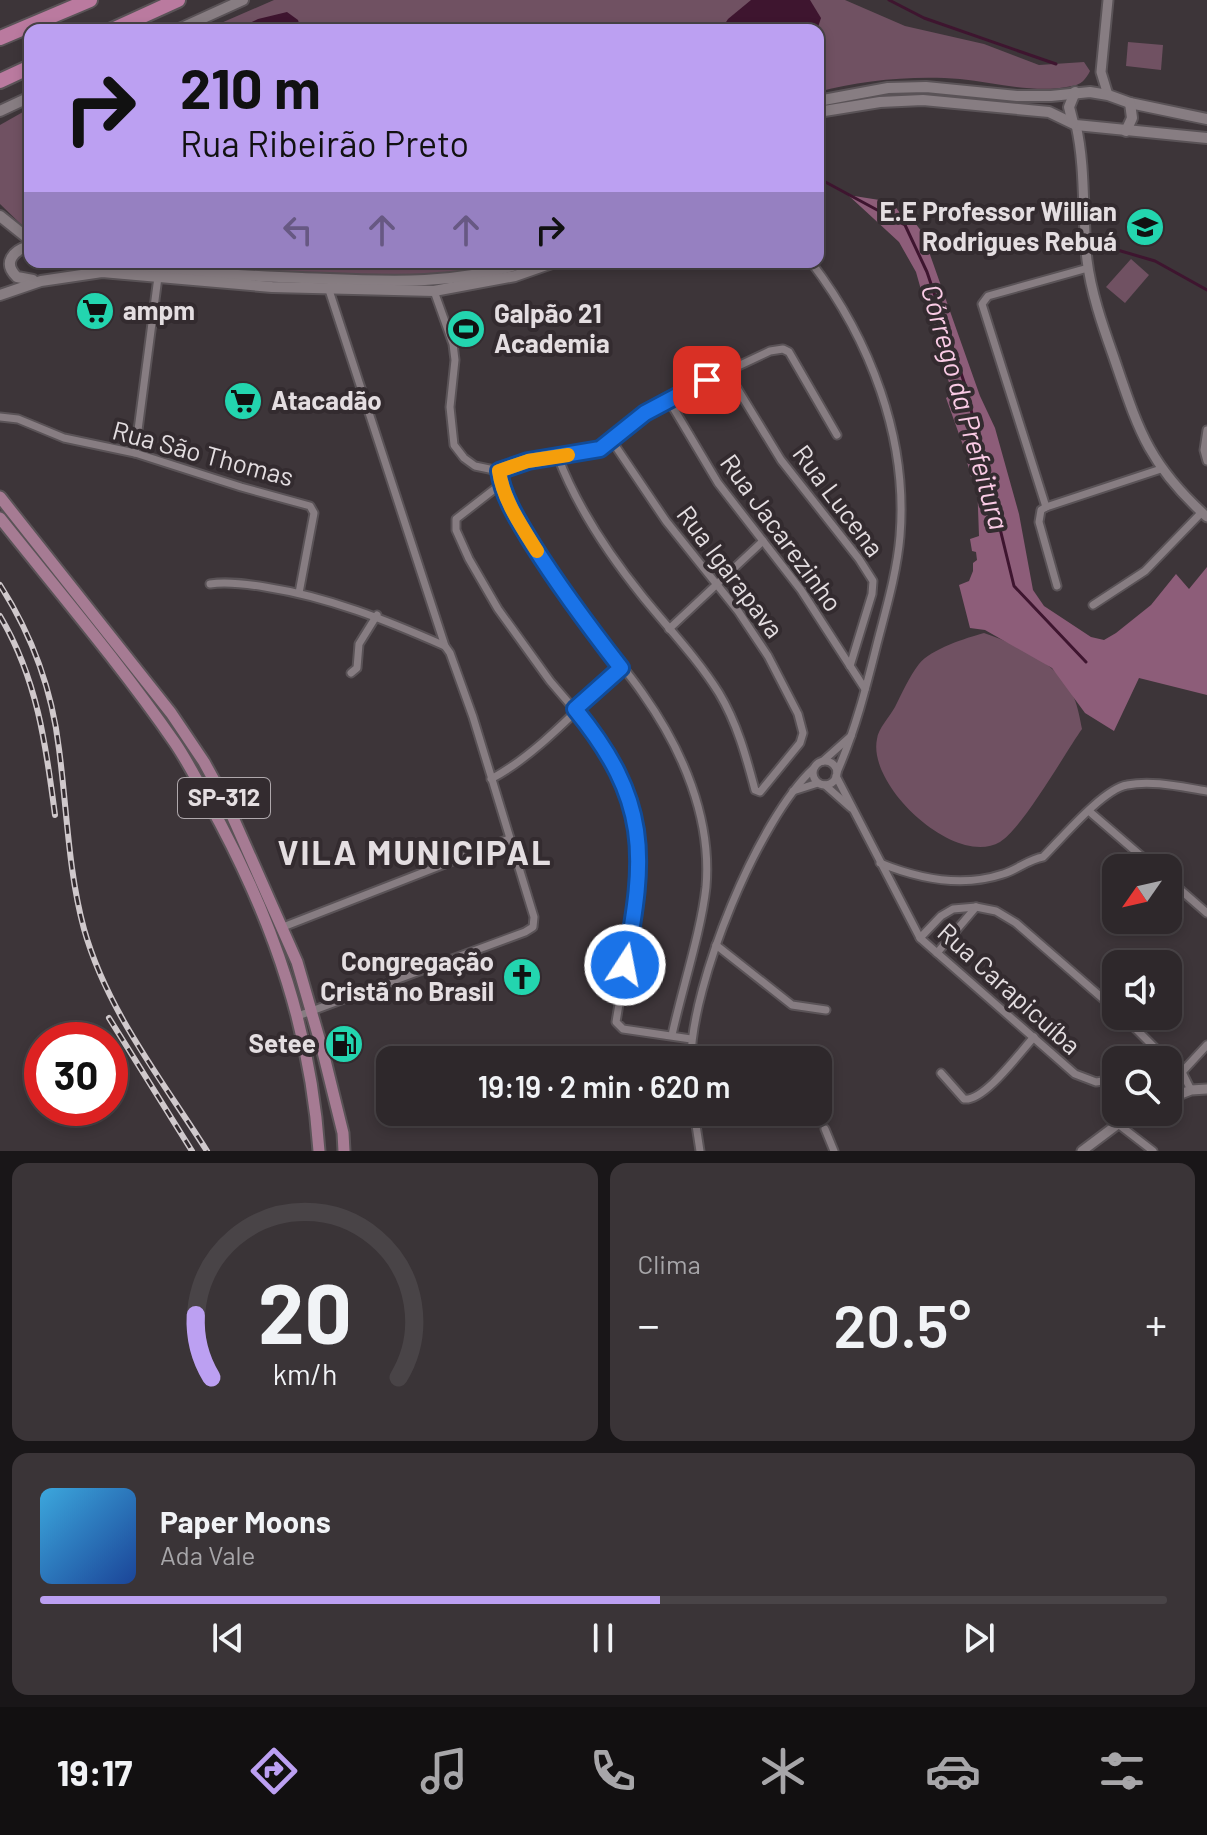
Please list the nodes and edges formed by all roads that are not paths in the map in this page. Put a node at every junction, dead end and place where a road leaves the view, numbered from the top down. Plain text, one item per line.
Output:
1 (90, 0) edge
2 (178, 0) edge
3 (243, 0) edge
4 (1108, 0) edge
5 (33, 24) edge
6 (125, 24) edge
7 (190, 24) edge
8 (24, 28) edge
9 (0, 38) edge
10 (24, 70) edge
11 (1101, 72) junction
12 (0, 81) edge
13 (1075, 92) junction
14 (1090, 92) junction
15 (1108, 95) junction
16 (24, 99) edge
17 (824, 100) edge
18 (1130, 103) junction
19 (824, 111) edge
20 (0, 113) edge
21 (1207, 119) edge
22 (1074, 124) junction
23 (1093, 127) junction
24 (1126, 131) junction
25 (1207, 138) edge
26 (1080, 146) junction
27 (0, 216) edge
28 (24, 238) edge
29 (24, 246) edge
30 (154, 268) edge
31 (502, 268) edge
32 (538, 268) edge
33 (815, 268) edge
34 (1088, 268) junction
35 (158, 277) junction
36 (41, 281) junction
37 (329, 290) junction
38 (434, 291) junction
39 (0, 295) edge
40 (726, 370) junction
41 (668, 399) junction
42 (0, 417) edge
43 (1207, 430) edge
44 (837, 435) dead end
45 (612, 441) junction
46 (135, 453) junction
47 (558, 457) junction
48 (1207, 461) edge
49 (1161, 469) junction
50 (499, 471) junction
51 (501, 484) junction
52 (0, 497) edge
53 (1046, 507) junction
54 (1204, 514) edge
55 (0, 518) edge
56 (763, 541) junction
57 (210, 584) dead end
58 (717, 585) junction
59 (1057, 586) dead end
60 (299, 593) junction
61 (1093, 605) dead end
62 (377, 615) junction
63 (669, 629) junction
64 (448, 650) junction
65 (850, 666) junction
66 (621, 668) junction
67 (351, 673) dead end
68 (865, 689) junction
69 (575, 709) junction
70 (853, 735) junction
71 (823, 761) junction
72 (814, 768) junction
73 (837, 774) junction
74 (491, 779) junction
75 (821, 784) junction
76 (1207, 791) edge
77 (791, 792) junction
78 (852, 810) junction
79 (1090, 812) junction
80 (509, 839) junction
81 (1139, 854) edge
82 (880, 863) junction
83 (1182, 891) edge
84 (976, 907) junction
85 (1207, 913) edge
86 (283, 927) junction
87 (920, 938) junction
88 (716, 945) junction
89 (937, 953) junction
90 (1102, 998) edge
91 (826, 1010) dead end
92 (312, 1011) junction
93 (298, 1016) junction
94 (1137, 1030) edge
95 (672, 1035) junction
96 (1034, 1037) junction
97 (691, 1039) junction
98 (1207, 1045) edge
99 (691, 1046) edge
100 (1153, 1046) edge
101 (1182, 1072) joint
102 (941, 1073) dead end
103 (1102, 1081) edge
104 (1207, 1089) edge
105 (1191, 1090) junction
106 (1182, 1094) edge
107 (696, 1126) edge
108 (1115, 1126) edge
109 (1121, 1126) edge
110 (825, 1129) dead end
111 (319, 1151) edge
112 (344, 1151) edge
113 (700, 1151) edge
114 (834, 1151) edge
115 (1082, 1151) edge
116 (1153, 1151) edge

1 - 5 highway
2 - 6 highway
3 - 7 main road
4 - 11 street
8 - 9 highway
10 - 12 highway
11 - 14 street
11 - 15 street
13 - 14 main road
13 - 17 main road
13 - 22 main road
14 - 15 main road
15 - 18 main road
16 - 20 main road
18 - 21 main road
18 - 24 main road
19 - 22 main road
22 - 23 main road
22 - 26 street
23 - 24 main road
23 - 26 street
24 - 25 main road
26 - 34 street
27 - 28 main road
29 - 36 main road
30 - 31 main road
32 - 38 main road
33 - 68 street
34 - 49 street
34 - 53 street
35 - 36 main road
35 - 37 main road
35 - 46 street
36 - 39 main road
37 - 38 main road
37 - 64 street
38 - 50 street
40 - 41 street
40 - 44 street
40 - 65 street, Rua Lucena
41 - 45 street
41 - 56 street, Rua Jacarezinho
42 - 46 street, Rua São Thomas
43 - 48 street
45 - 47 street
45 - 58 street, Rua Igarapava
46 - 60 street, Rua São Thomas
47 - 50 street
47 - 63 street
49 - 53 street
49 - 54 street
50 - 51 street
51 - 66 street
51 - 69 street
52 - 86 main road, SP-312
53 - 59 street
54 - 61 street
55 - 93 main road, SP-312
56 - 58 street
56 - 65 street, Rua Jacarezinho
57 - 60 street
58 - 63 street
58 - 63 street, Rua Igarapava
60 - 62 street
62 - 64 street
62 - 67 street
64 - 74 street
65 - 68 street, Rua Jacarezinho
66 - 69 street
66 - 95 street
68 - 70 street
69 - 74 street
69 - 95 street
70 - 71 street
70 - 73 street
71 - 72 street
71 - 73 street
72 - 75 street
72 - 77 street
73 - 75 street
73 - 78 street, Rua Carapicuíba
74 - 80 street
75 - 77 street
75 - 78 street, Rua Carapicuíba
76 - 79 street
77 - 88 street
78 - 82 street, Rua Carapicuíba
79 - 81 street
79 - 82 street
80 - 86 street
80 - 92 street
82 - 87 street, Rua Carapicuíba
83 - 85 street
84 - 87 street
84 - 89 street
84 - 90 street
86 - 92 main road, SP-312
87 - 89 street, Rua Carapicuíba
88 - 91 street
88 - 97 street
89 - 96 street, Rua Carapicuíba
92 - 93 street
92 - 112 main road, SP-312
93 - 111 main road, SP-312
94 - 100 street
95 - 97 street
96 - 102 street
96 - 103 street, Rua Carapicuíba
97 - 99 street
98 - 101 street
101 - 105 street
104 - 105 street
105 - 106 street
107 - 113 street
108 - 115 street
109 - 116 street
110 - 114 street

